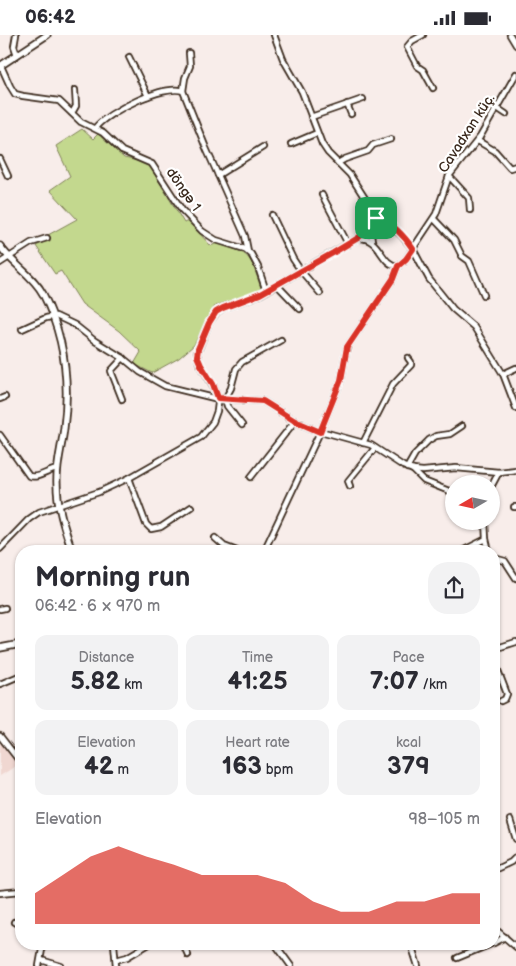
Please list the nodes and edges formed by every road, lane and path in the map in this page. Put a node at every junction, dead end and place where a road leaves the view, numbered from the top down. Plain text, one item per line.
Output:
1 (16, 35) edge
2 (47, 35) edge
3 (274, 35) edge
4 (423, 35) edge
5 (510, 35) edge
6 (516, 45) edge
7 (189, 53) dead end
8 (18, 55) junction
9 (129, 57) dead end
10 (0, 66) edge
11 (516, 74) edge
12 (433, 89) dead end
13 (75, 90) dead end
14 (184, 91) junction
15 (148, 96) junction
16 (363, 99) dead end
17 (347, 105) junction
18 (497, 108) junction
19 (72, 113) junction
20 (351, 114) dead end
21 (506, 114) dead end
22 (311, 117) junction
23 (95, 129) junction
24 (317, 133) junction
25 (391, 139) dead end
26 (478, 141) junction
27 (291, 144) dead end
28 (263, 147) dead end
29 (0, 159) edge
30 (338, 163) junction
31 (516, 166) edge
32 (218, 175) junction
33 (8, 176) dead end
34 (449, 176) junction
35 (322, 195) dead end
36 (470, 210) dead end
37 (272, 215) dead end
38 (376, 218) junction
39 (434, 219) junction
40 (373, 225) junction
41 (48, 238) dead end
42 (358, 238) junction
43 (372, 241) junction
44 (348, 244) junction
45 (0, 246) edge
46 (413, 249) junction
47 (248, 251) junction
48 (9, 257) junction
49 (0, 263) edge
50 (398, 266) junction
51 (301, 271) junction
52 (277, 285) junction
53 (266, 291) junction
54 (320, 293) dead end
55 (484, 295) dead end
56 (444, 299) junction
57 (438, 304) dead end
58 (300, 309) dead end
59 (53, 315) junction
60 (22, 329) dead end
61 (281, 340) dead end
62 (123, 358) junction
63 (408, 358) dead end
64 (516, 369) edge
65 (503, 373) junction
66 (218, 398) junction
67 (122, 399) dead end
68 (225, 399) junction
69 (516, 409) edge
70 (295, 421) junction
71 (242, 425) dead end
72 (462, 426) dead end
73 (320, 432) junction
74 (0, 435) edge
75 (363, 443) junction
76 (375, 448) junction
77 (407, 468) junction
78 (58, 469) junction
79 (413, 470) junction
80 (516, 470) edge
81 (499, 472) junction
82 (498, 475) edge
83 (251, 477) dead end
84 (130, 479) junction
85 (350, 486) dead end
86 (445, 490) edge
87 (59, 505) junction
88 (192, 507) dead end
89 (486, 530) edge
90 (216, 538) dead end
91 (486, 539) junction
92 (70, 545) edge
93 (223, 545) edge
94 (267, 545) edge
95 (474, 545) edge
96 (488, 545) edge
97 (0, 549) edge
98 (500, 560) edge
99 (516, 577) edge
100 (516, 642) edge
101 (15, 645) edge
102 (500, 647) edge
103 (0, 648) edge
104 (500, 676) edge
105 (15, 678) edge
106 (0, 684) edge
107 (501, 701) dead end
108 (0, 736) edge
109 (15, 755) edge
110 (510, 820) dead end
111 (516, 839) edge
112 (516, 857) edge
113 (500, 867) edge
114 (15, 892) edge
115 (0, 893) edge
116 (500, 933) edge
117 (505, 937) junction
118 (500, 940) edge
119 (516, 947) edge
120 (42, 950) edge
121 (115, 950) edge
122 (139, 950) edge
123 (186, 950) edge
124 (279, 950) edge
125 (413, 950) edge
126 (475, 950) edge
127 (188, 955) dead end
128 (457, 957) dead end
129 (41, 959) junction
130 (116, 960) junction
131 (39, 966) edge
132 (61, 966) edge
133 (116, 966) edge
134 (291, 966) edge
135 (418, 966) edge

1 - 8 street
2 - 8 street
3 - 22 street
4 - 12 street
5 - 6 street
7 - 14 street
8 - 10 street
9 - 15 street
10 - 19 street, döngə 1
11 - 18 street, Cavadxan küç.
13 - 19 street
14 - 15 street
14 - 32 street
15 - 23 street
16 - 17 street
17 - 20 street
17 - 22 street
18 - 21 street
18 - 26 street, Cavadxan küç.
19 - 23 street, döngə 1
22 - 24 street
23 - 47 street, döngə 1
24 - 27 street
24 - 30 street
25 - 30 street
26 - 31 street
26 - 34 street, Cavadxan küç.
28 - 32 street
29 - 33 street
30 - 38 street
32 - 47 street
34 - 36 street
34 - 39 street, Cavadxan küç.
35 - 44 street
37 - 51 street
38 - 40 street
38 - 46 street
39 - 46 street, Cavadxan küç.
39 - 55 street
40 - 42 street
40 - 43 street
41 - 48 street
42 - 43 street
42 - 44 street
43 - 50 street
44 - 51 street
45 - 48 street
46 - 50 street, Cavadxan küç.
46 - 56 street
47 - 53 street
48 - 49 street
48 - 59 street
50 - 73 street, Cavadxan küç.
51 - 52 street
51 - 54 street
52 - 53 street
52 - 58 street
53 - 66 street
56 - 57 street
56 - 65 street
59 - 60 street
59 - 62 street
59 - 78 street
61 - 68 street
62 - 66 street
62 - 67 street
63 - 75 street
64 - 65 street
65 - 69 street
66 - 68 street
66 - 84 street
68 - 70 street
68 - 71 street
70 - 73 street
70 - 83 street
72 - 77 street
73 - 75 street
73 - 94 street, Cavadxan küç.
74 - 78 street
75 - 76 street
76 - 77 street
76 - 85 street
77 - 79 street
78 - 87 street
79 - 81 street
79 - 86 street
80 - 81 street
81 - 82 street
84 - 87 street
84 - 88 street
87 - 92 street
87 - 97 street
89 - 91 street
90 - 93 street
91 - 95 street
91 - 96 street
98 - 99 street
100 - 102 street
101 - 103 street
104 - 107 street
105 - 106 street
108 - 109 street
110 - 111 street
112 - 113 street
114 - 115 street
116 - 117 street
117 - 118 street
117 - 119 street
120 - 129 street
121 - 130 street
122 - 130 street
123 - 127 street
124 - 134 street
125 - 135 street
126 - 128 street
129 - 131 street
129 - 132 street
130 - 133 street

